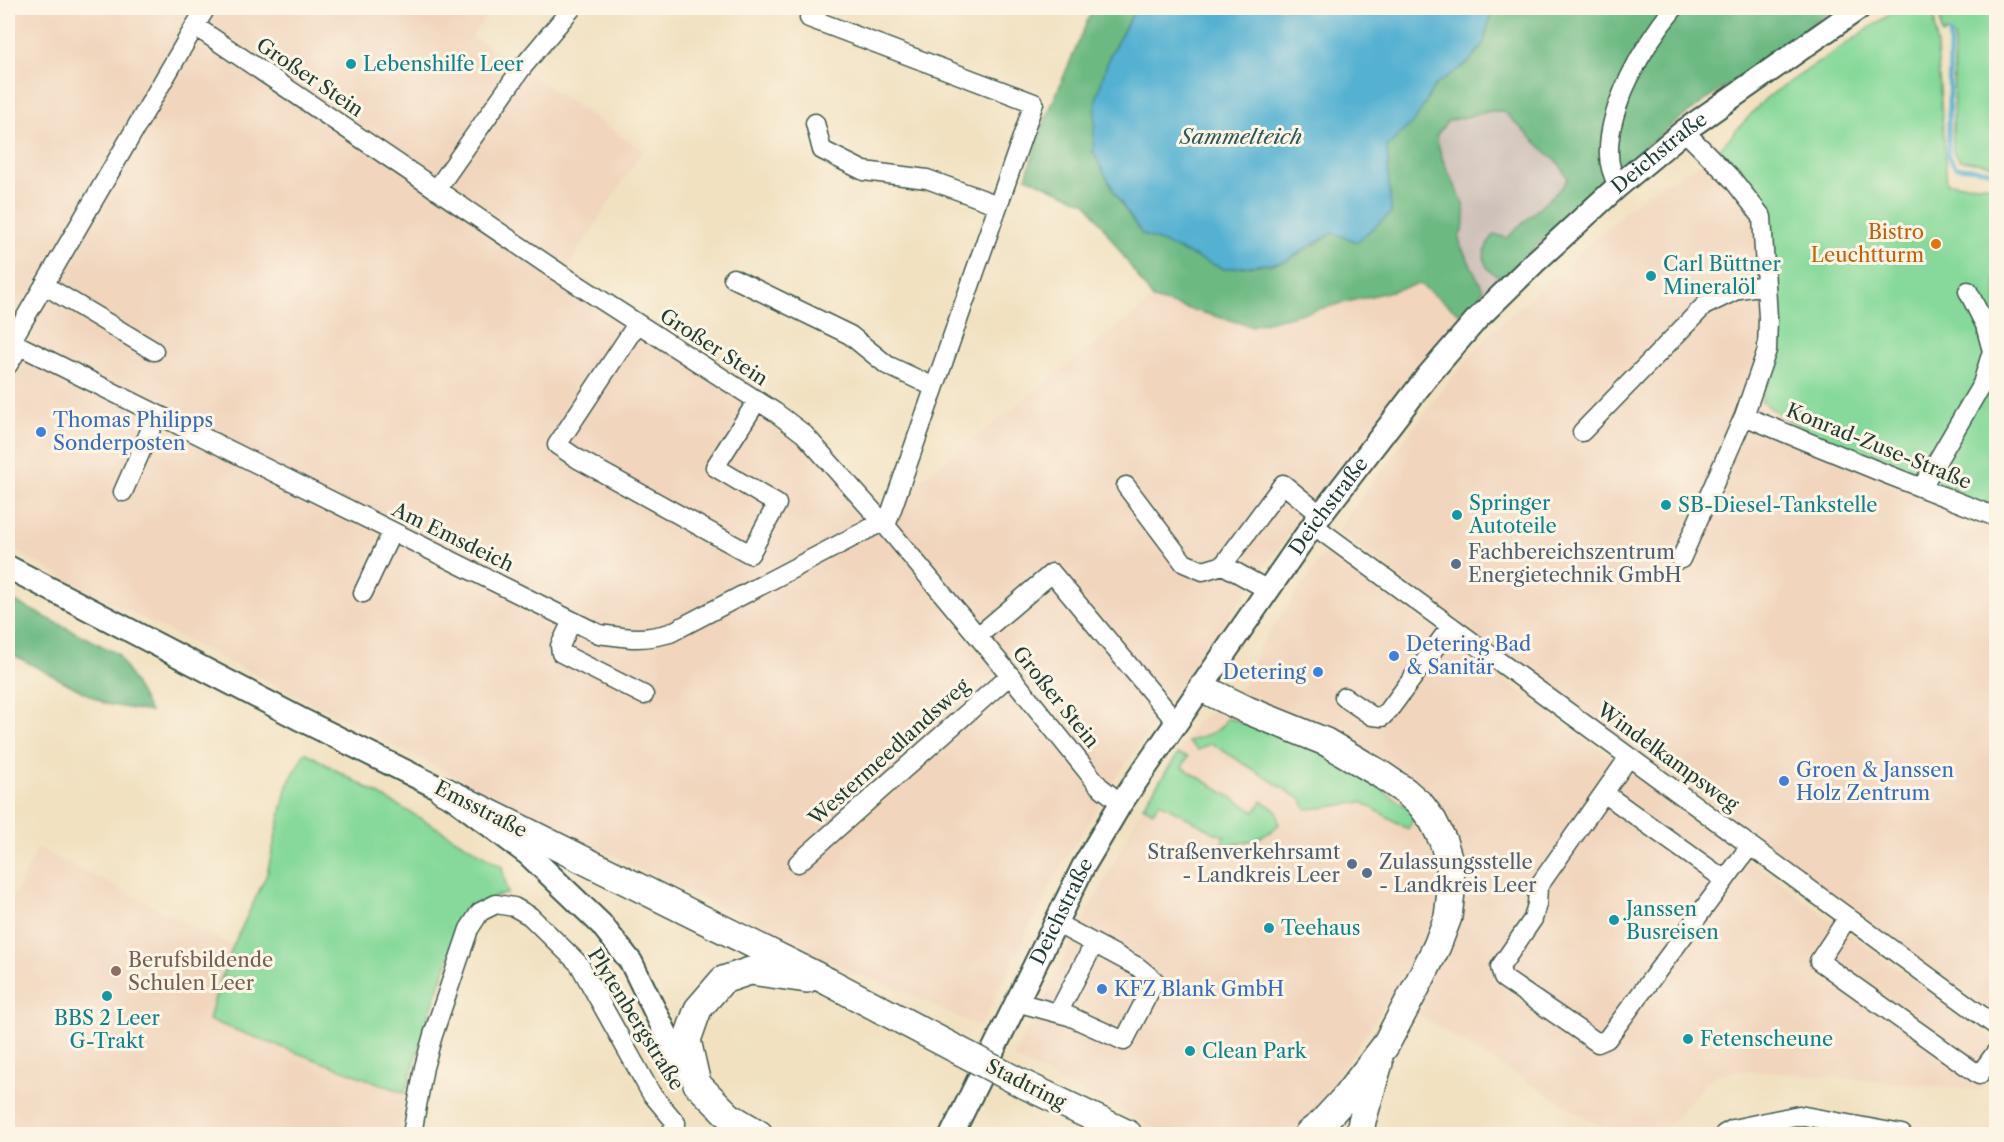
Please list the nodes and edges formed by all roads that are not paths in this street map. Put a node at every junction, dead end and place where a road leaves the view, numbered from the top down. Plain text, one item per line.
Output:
1 (206, 8) edge
2 (572, 8) edge
3 (1674, 8) edge
4 (1859, 8) edge
5 (809, 18) dead end
6 (195, 26) junction
7 (815, 123) dead end
8 (1684, 131) junction
9 (1618, 186) junction
10 (436, 190) junction
11 (998, 205) junction
12 (733, 278) dead end
13 (44, 285) junction
14 (1766, 285) junction
15 (1968, 291) dead end
16 (637, 324) junction
17 (12, 343) edge
18 (154, 351) dead end
19 (8, 365) edge
20 (934, 387) junction
21 (757, 401) junction
22 (158, 415) junction
23 (1744, 416) junction
24 (1582, 432) dead end
25 (1126, 486) dead end
26 (1922, 487) junction
27 (123, 492) dead end
28 (1996, 517) edge
29 (1317, 520) junction
30 (884, 524) junction
31 (392, 532) junction
32 (1681, 559) dead end
33 (1223, 566) junction
34 (8, 567) edge
35 (1268, 590) junction
36 (363, 593) dead end
37 (572, 621) junction
38 (1451, 626) junction
39 (978, 636) junction
40 (1010, 675) junction
41 (1202, 688) junction
42 (644, 695) dead end
43 (1344, 697) dead end
44 (1177, 723) junction
45 (1629, 757) junction
46 (443, 790) junction
47 (1604, 793) junction
48 (1121, 802) junction
49 (1750, 846) junction
50 (798, 863) dead end
51 (1725, 880) junction
52 (1848, 917) junction
53 (1056, 923) junction
54 (1094, 944) junction
55 (829, 982) junction
56 (1016, 1002) junction
57 (1058, 1013) junction
58 (1996, 1026) edge
59 (1385, 1046) junction
60 (956, 1049) joint
61 (1996, 1052) edge
62 (697, 1084) junction
63 (673, 1129) edge
64 (412, 1134) edge
65 (759, 1134) edge
66 (952, 1134) edge
67 (1128, 1134) edge
68 (1308, 1134) edge
69 (1360, 1134) edge
70 (1724, 1134) edge
71 (1902, 1134) edge

1 - 6 street
2 - 10 street
3 - 9 street
4 - 8 main road, Deichstraße
5 - 11 street
6 - 10 street, Großer Stein
6 - 13 street
7 - 11 street
8 - 9 main road, Deichstraße
8 - 14 street
9 - 29 main road, Deichstraße
10 - 16 street, Großer Stein
11 - 20 street
12 - 20 street
13 - 17 street
13 - 18 street
14 - 23 street
14 - 24 street
15 - 26 street
16 - 21 street, Großer Stein
16 - 21 street
17 - 19 street
17 - 22 street, Am Emsdeich
20 - 30 street
21 - 30 street, Großer Stein
22 - 27 street
22 - 31 street, Am Emsdeich
23 - 26 street, Konrad-Zuse-Straße
23 - 32 street
25 - 33 street
26 - 28 street, Konrad-Zuse-Straße
29 - 33 street, Windelkampsweg
29 - 35 main road, Deichstraße
29 - 38 street, Windelkampsweg
30 - 37 street, Am Emsdeich
30 - 39 street, Großer Stein
31 - 36 street
31 - 37 street, Am Emsdeich
33 - 35 street
34 - 46 main road, Emsstraße
35 - 41 main road, Deichstraße
37 - 42 street
38 - 43 street
38 - 45 street, Windelkampsweg
39 - 40 street, Großer Stein
39 - 44 street
40 - 48 street, Großer Stein
40 - 50 street, Westermeedlandsweg
41 - 44 main road, Deichstraße
41 - 59 highway
44 - 48 main road, Deichstraße
45 - 47 street
45 - 49 street, Windelkampsweg
46 - 55 highway, Emsstraße
46 - 62 main road
47 - 51 street
47 - 51 street
48 - 53 main road, Deichstraße
49 - 51 street
49 - 52 street, Windelkampsweg
52 - 58 street, Windelkampsweg
52 - 61 street
53 - 54 street
53 - 56 main road, Deichstraße
54 - 57 street
54 - 57 street
55 - 60 highway, Emsstraße
55 - 62 highway
56 - 57 street
56 - 66 main road, Deichstraße
59 - 68 highway
59 - 69 highway
60 - 67 highway, Stadtring, bridge
62 - 65 highway
63 - 64 street, Plytenbergstraße
70 - 71 street

